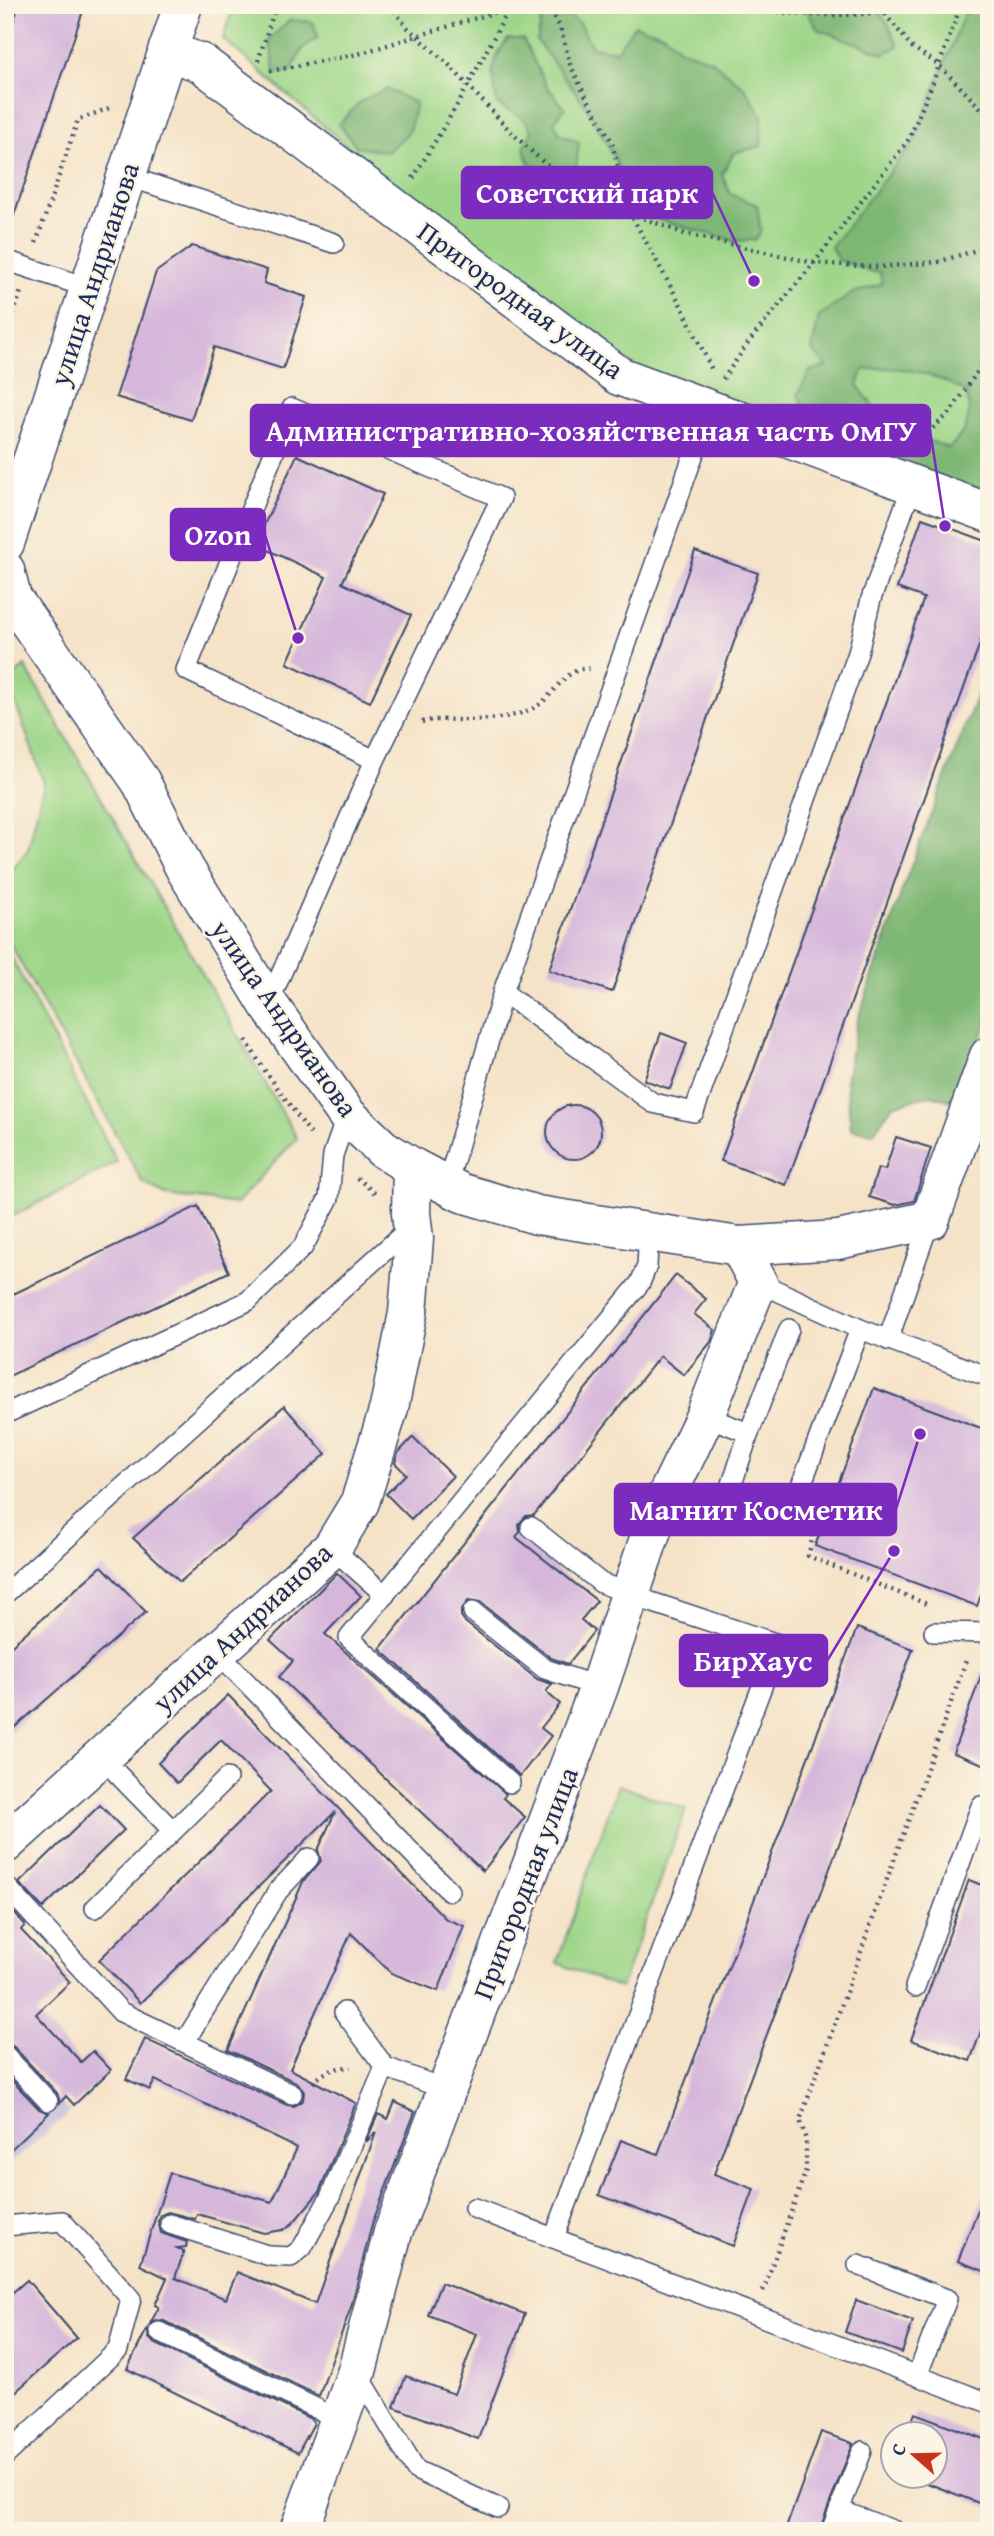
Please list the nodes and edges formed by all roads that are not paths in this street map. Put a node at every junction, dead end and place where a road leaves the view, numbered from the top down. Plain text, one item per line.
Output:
1 (183, 5) edge
2 (167, 51) junction
3 (126, 176) junction
4 (334, 243) dead end
5 (5, 260) edge
6 (89, 288) junction
7 (709, 411) junction
8 (912, 486) junction
9 (989, 513) edge
10 (5, 543) edge
11 (5, 570) edge
12 (375, 760) junction
13 (503, 992) junction
14 (268, 1004) junction
15 (989, 1056) edge
16 (347, 1115) junction
17 (412, 1167) junction
18 (447, 1185) junction
19 (930, 1220) junction
20 (414, 1224) junction
21 (649, 1231) junction
22 (740, 1246) junction
23 (758, 1282) junction
24 (789, 1329) dead end
25 (860, 1329) junction
26 (888, 1340) junction
27 (989, 1377) edge
28 (5, 1414) edge
29 (705, 1416) junction
30 (749, 1433) junction
31 (531, 1527) dead end
32 (332, 1548) junction
33 (632, 1593) junction
34 (5, 1594) edge
35 (385, 1595) junction
36 (472, 1612) dead end
37 (934, 1632) dead end
38 (982, 1633) edge
39 (217, 1652) junction
40 (599, 1687) junction
41 (101, 1757) junction
42 (227, 1778) dead end
43 (510, 1783) dead end
44 (989, 1809) edge
45 (173, 1831) junction
46 (5, 1844) edge
47 (309, 1858) dead end
48 (5, 1885) edge
49 (449, 1891) dead end
50 (95, 1908) dead end
51 (915, 1987) dead end
52 (344, 2012) dead end
53 (185, 2041) junction
54 (5, 2055) edge
55 (385, 2067) junction
56 (447, 2090) junction
57 (292, 2094) road end
58 (48, 2101) dead end
59 (474, 2208) dead end
60 (170, 2224) dead end
61 (5, 2226) edge
62 (554, 2238) junction
63 (858, 2265) dead end
64 (159, 2332) dead end
65 (356, 2371) junction
66 (917, 2376) junction
67 (989, 2403) edge
68 (340, 2420) junction
69 (862, 2451) dead end
70 (5, 2456) edge
71 (498, 2508) dead end
72 (839, 2510) junction
73 (299, 2531) edge
74 (831, 2531) edge
75 (895, 2531) edge

1 - 2 street, улица Андрианова
2 - 3 street, улица Андрианова
2 - 7 street, Пригородная улица
3 - 4 lane
3 - 6 street, улица Андрианова
5 - 6 lane
6 - 10 street, улица Андрианова
7 - 8 street, Пригородная улица
7 - 13 lane
8 - 9 street, Пригородная улица
8 - 13 lane
11 - 14 street, улица Андрианова
12 - 12 lane
12 - 14 lane
13 - 18 lane
14 - 16 street, улица Андрианова
15 - 19 street
16 - 17 street, улица Андрианова
16 - 28 lane
17 - 18 street
17 - 20 street, улица Андрианова
18 - 21 street
19 - 22 street
19 - 26 lane
20 - 32 street, улица Андрианова
20 - 34 lane
21 - 22 street
21 - 35 lane
22 - 23 street
23 - 25 lane
23 - 29 street, Пригородная улица
24 - 30 lane
25 - 26 lane
25 - 30 lane
26 - 27 lane
29 - 30 lane
29 - 33 street, Пригородная улица
31 - 33 lane
32 - 35 lane
32 - 39 street, улица Андрианова
33 - 40 street, Пригородная улица
33 - 62 lane
35 - 43 lane
36 - 40 lane
37 - 38 lane
39 - 41 street, улица Андрианова
39 - 49 lane
40 - 56 street, Пригородная улица
41 - 45 lane
41 - 46 street, улица Андрианова
42 - 45 lane
44 - 51 lane
45 - 50 lane
47 - 53 lane
48 - 53 lane
52 - 55 lane
53 - 57 lane
54 - 58 lane
55 - 56 lane
55 - 60 lane
56 - 65 street, Пригородная улица
59 - 62 lane
61 - 70 lane
62 - 66 lane
63 - 66 lane
64 - 68 lane
65 - 68 street, Пригородная улица
65 - 71 lane
66 - 67 lane
68 - 73 street, Пригородная улица
69 - 72 lane
72 - 74 lane
72 - 75 lane

